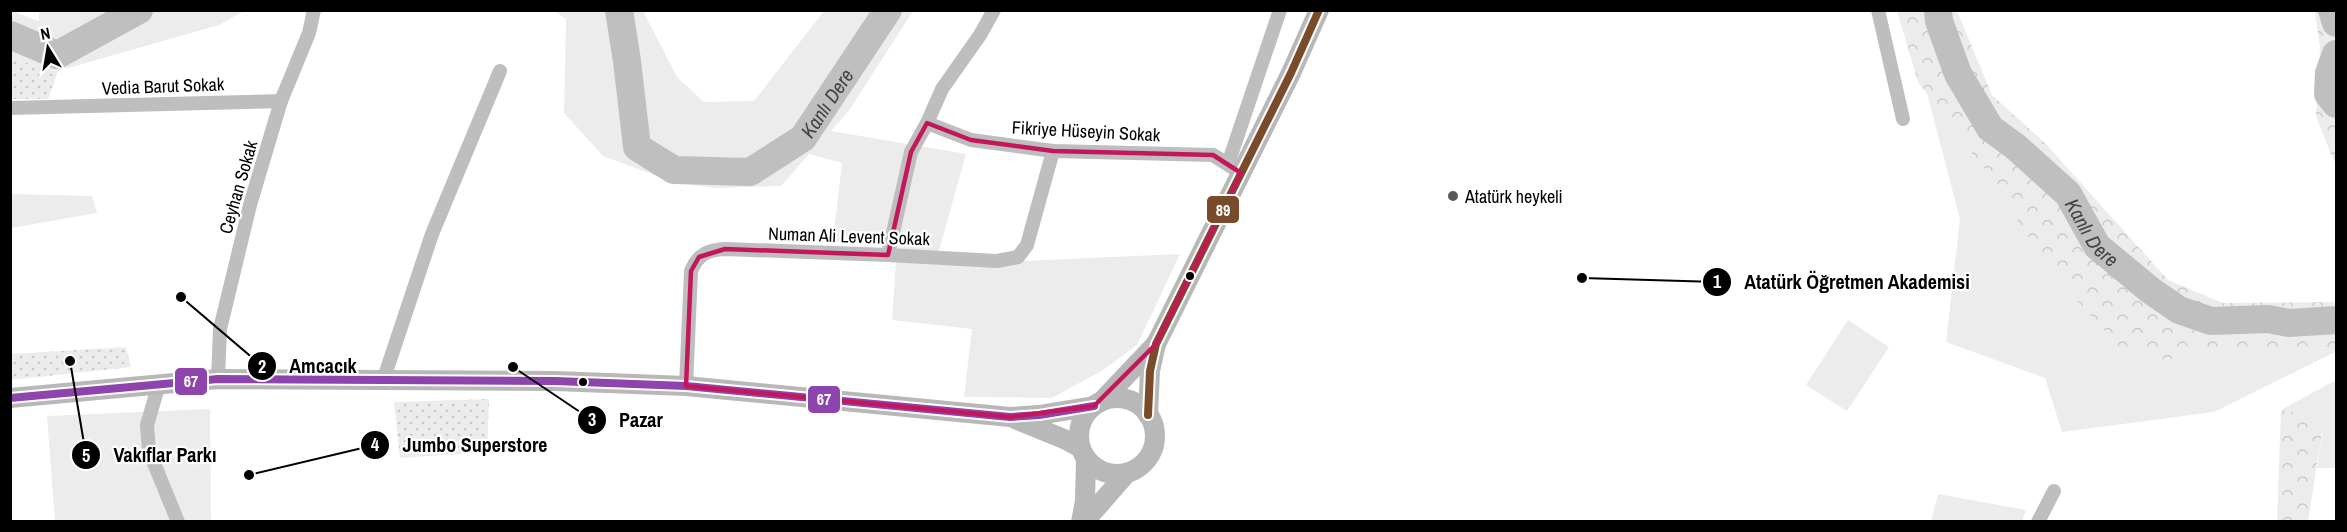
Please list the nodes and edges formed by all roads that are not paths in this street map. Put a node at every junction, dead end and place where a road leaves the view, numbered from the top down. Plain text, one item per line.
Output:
1 (314, 10) edge
2 (994, 10) edge
3 (1280, 10) edge
4 (1318, 10) edge
5 (1878, 10) edge
6 (500, 70) dead end
7 (281, 101) junction
8 (10, 108) edge
9 (1903, 118) dead end
10 (927, 123) junction
11 (1053, 151) junction
12 (1234, 169) junction
13 (888, 255) junction
14 (1156, 344) junction
15 (218, 379) junction
16 (383, 381) junction
17 (159, 384) junction
18 (686, 386) junction
19 (10, 398) edge
20 (1098, 404) junction
21 (1148, 415) junction
22 (1010, 417) junction
23 (1084, 453) junction
24 (1126, 473) junction
25 (2054, 491) dead end
26 (178, 522) edge
27 (1082, 522) edge
28 (2038, 522) edge

1 - 7 street, Ceyhan Sokak
2 - 10 street
3 - 12 street
4 - 12 main road
5 - 9 street
6 - 16 street
7 - 8 street, Vedia Barut Sokak
7 - 15 street, Ceyhan Sokak
10 - 11 street, Fikriye Hüseyin Sokak
10 - 13 street
11 - 12 street, Fikriye Hüseyin Sokak
11 - 13 street, Numan Ali Levent Sokak
12 - 14 main road
13 - 18 street, Numan Ali Levent Sokak
14 - 20 main road
14 - 21 main road
15 - 16 main road
15 - 17 main road
16 - 18 main road
17 - 19 main road
17 - 26 street
18 - 22 main road
20 - 21 main road
20 - 22 main road
20 - 23 main road
21 - 24 main road
22 - 23 main road
23 - 24 main road
23 - 27 main road
24 - 27 main road
25 - 28 street

